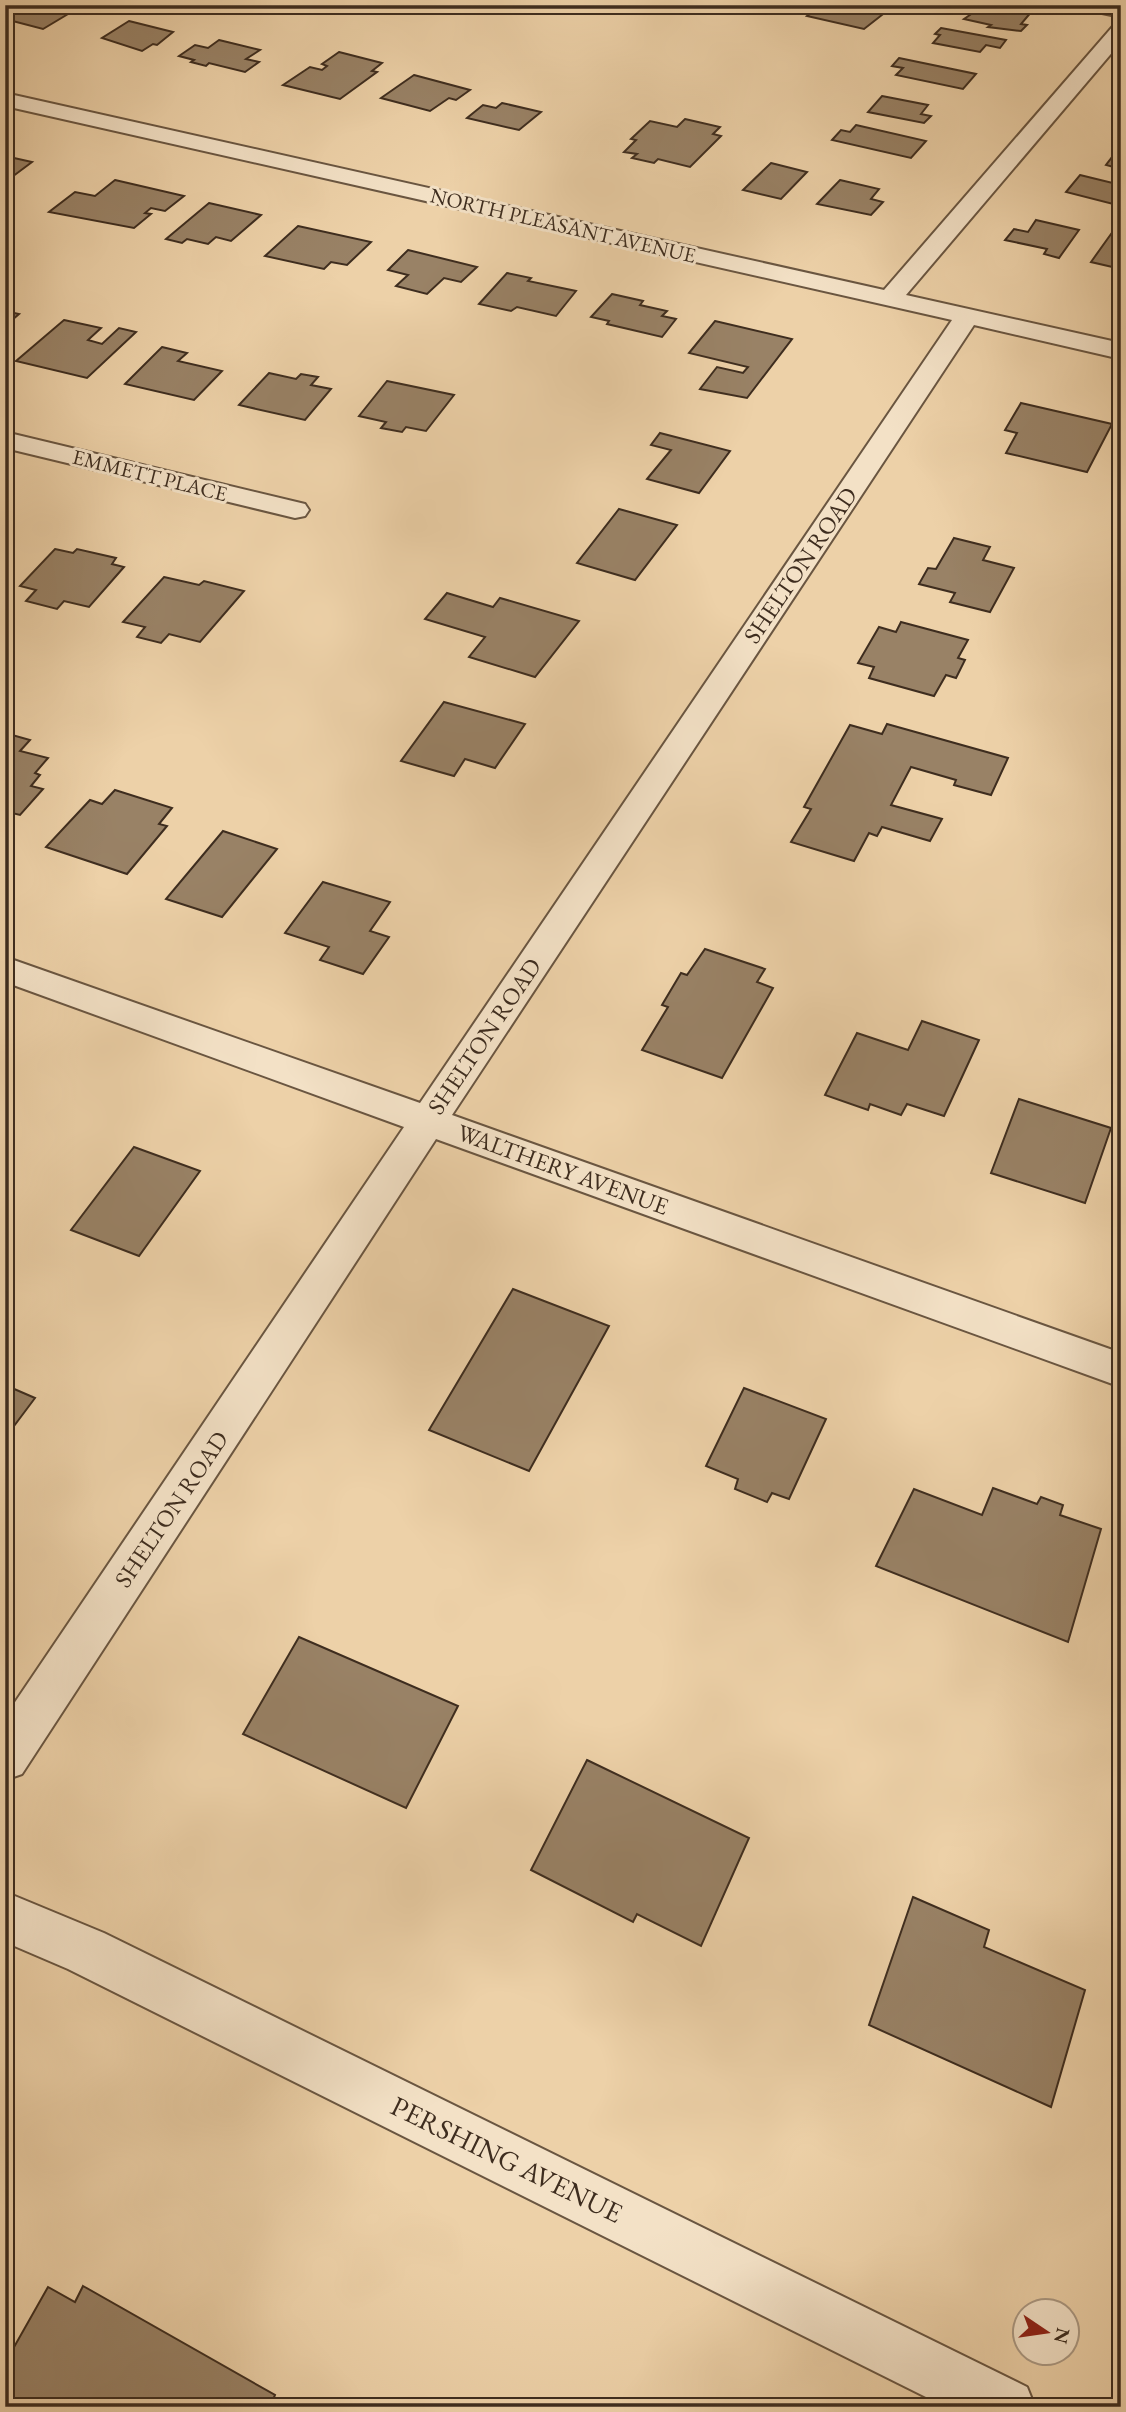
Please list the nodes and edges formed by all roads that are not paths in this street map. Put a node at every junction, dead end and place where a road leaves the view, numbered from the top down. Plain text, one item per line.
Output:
1 (1090, 5) edge
2 (1121, 11) edge
3 (1121, 29) edge
4 (5, 99) edge
5 (890, 299) junction
6 (967, 317) junction
7 (1121, 351) edge
8 (5, 440) edge
9 (296, 510) dead end
10 (5, 969) edge
11 (428, 1121) junction
12 (1121, 1370) edge
13 (5, 1758) edge
14 (5, 1917) edge
15 (1007, 2407) edge

1 - 2 street
3 - 5 street
4 - 5 street, NORTH PLEASANT AVENUE
5 - 6 street, NORTH PLEASANT AVENUE
6 - 7 street, NORTH PLEASANT AVENUE
6 - 11 street, SHELTON ROAD
8 - 9 street, EMMETT PLACE
10 - 11 street, WALTHERY AVENUE
11 - 12 street, WALTHERY AVENUE
11 - 13 street, SHELTON ROAD
14 - 15 street, PERSHING AVENUE

